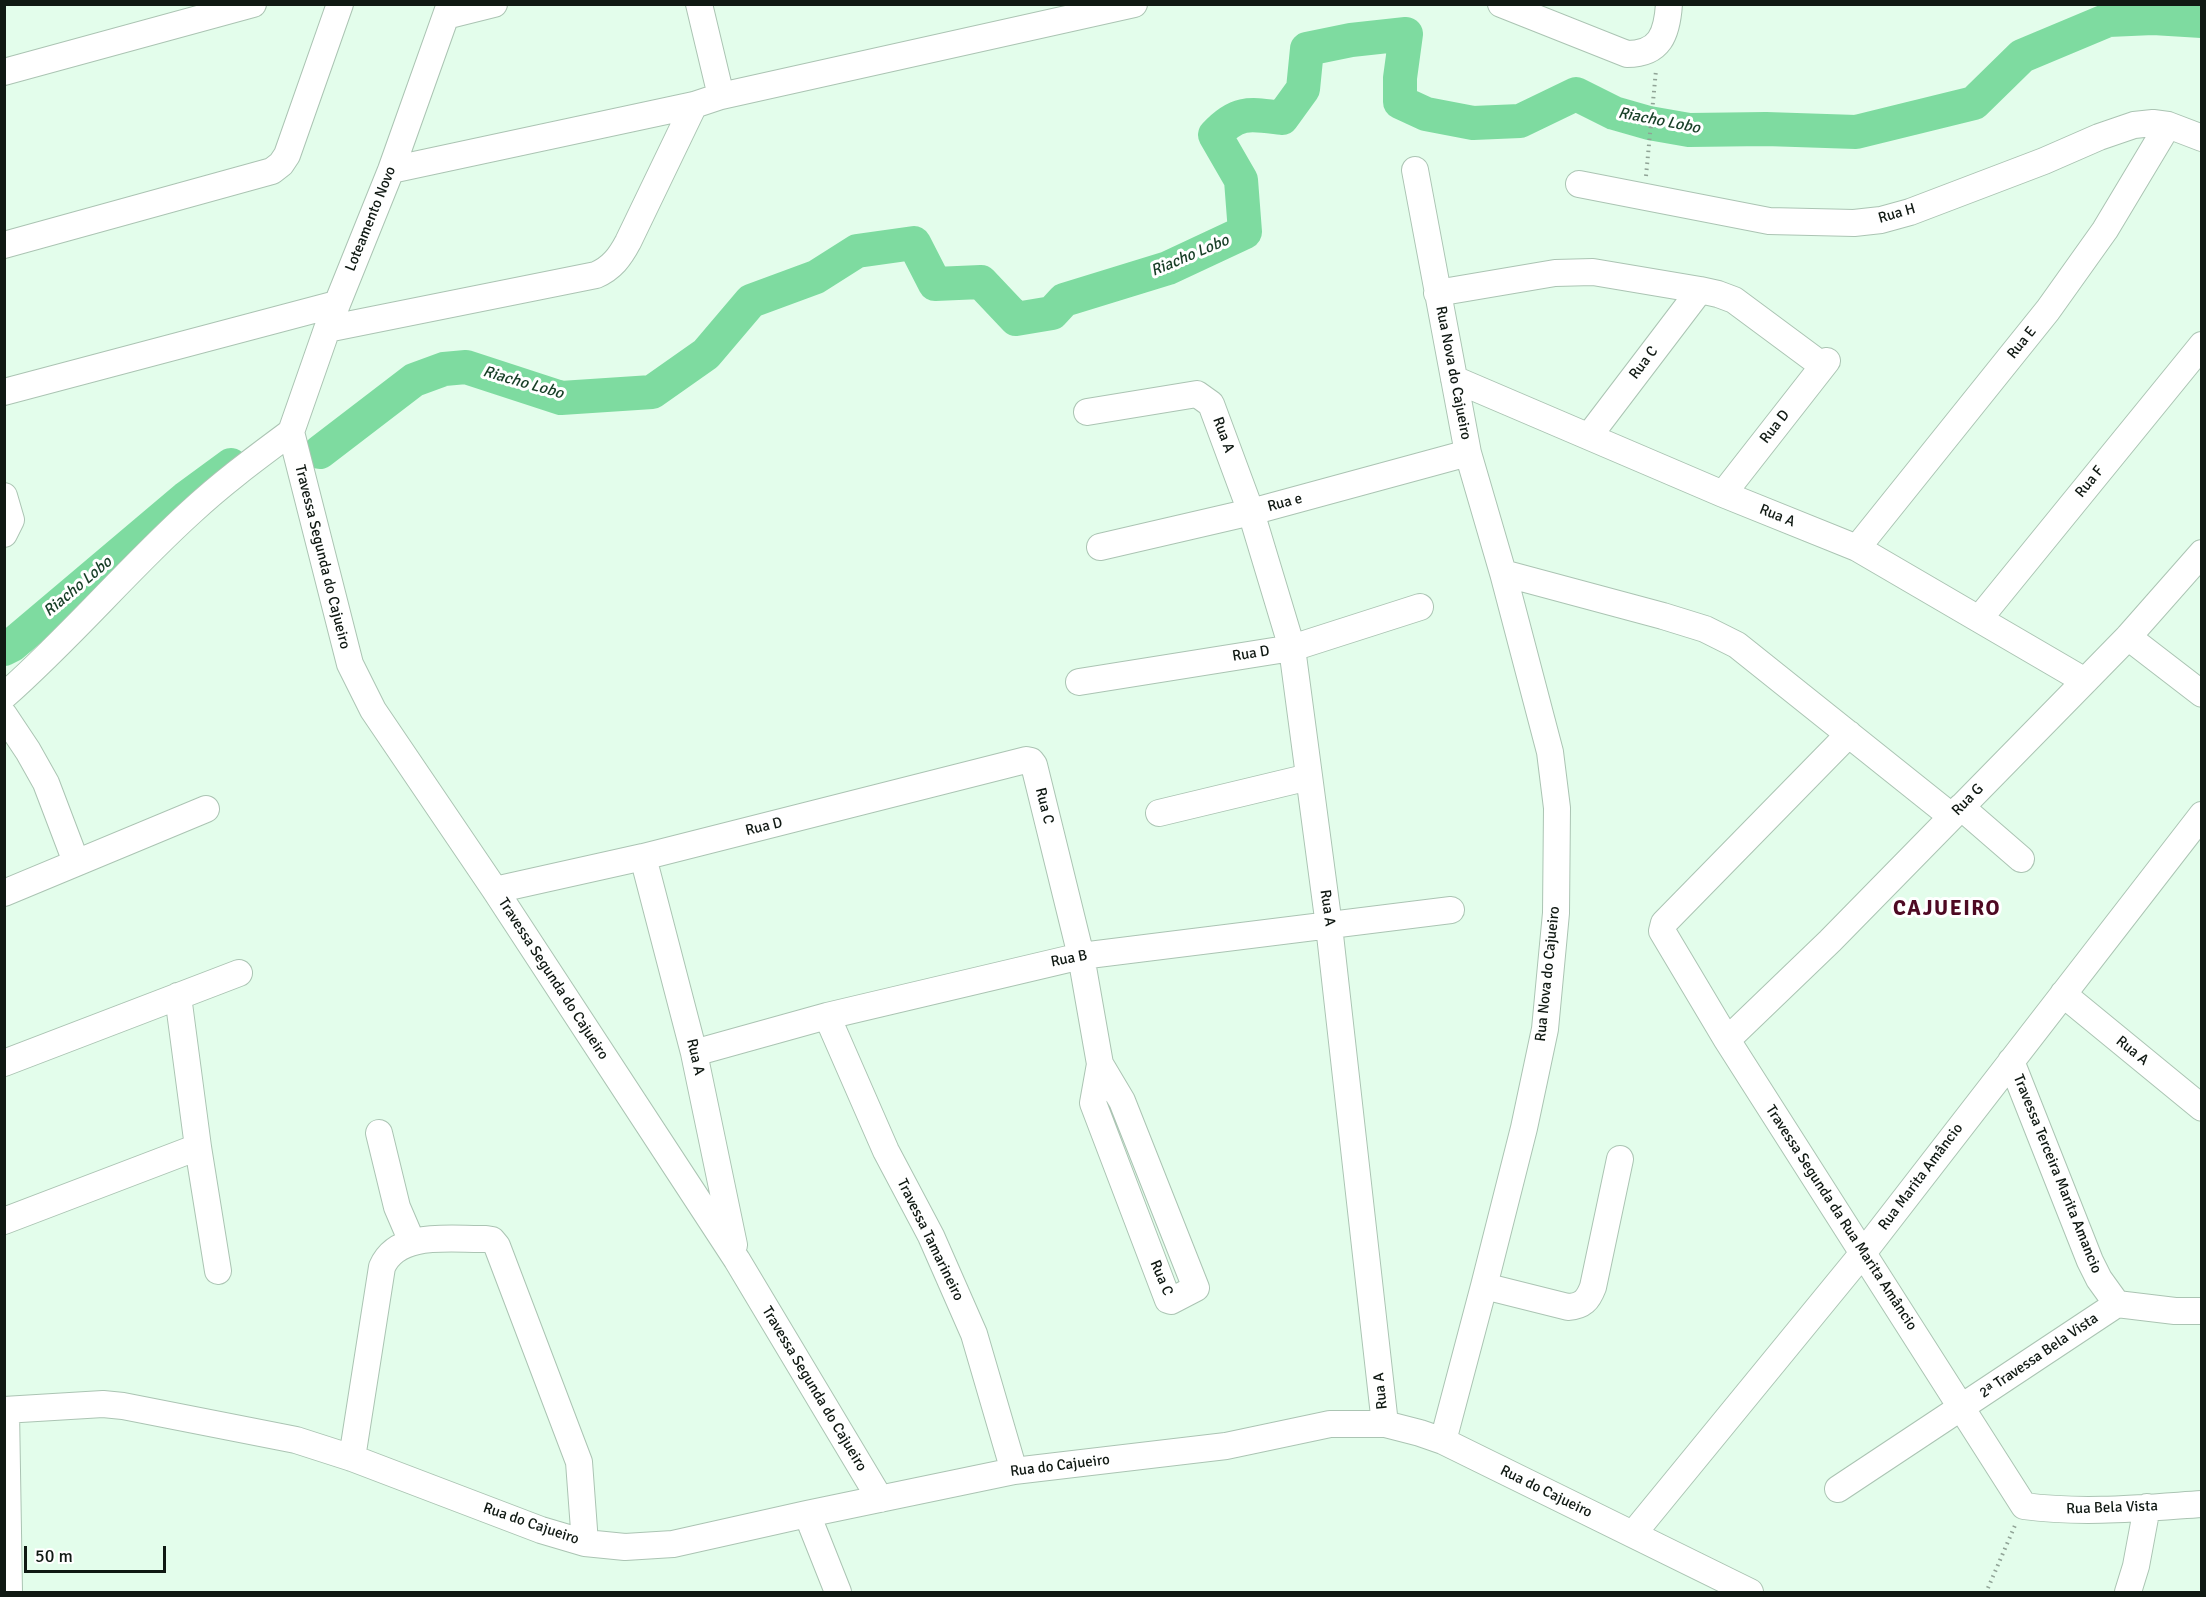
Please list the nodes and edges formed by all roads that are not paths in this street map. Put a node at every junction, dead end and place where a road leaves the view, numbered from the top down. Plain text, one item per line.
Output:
1 (253, 4) edge
2 (340, 4) edge
3 (494, 4) edge
4 (699, 4) edge
5 (1134, 4) edge
6 (1501, 4) edge
7 (1669, 4) edge
8 (448, 10) edge
9 (4, 72) edge
10 (721, 96) junction
11 (694, 105) junction
12 (2168, 125) junction
13 (2202, 138) edge
14 (391, 170) junction
15 (1415, 170) dead end
16 (1579, 184) dead end
17 (4, 245) edge
18 (1700, 290) junction
19 (1437, 292) junction
20 (336, 304) junction
21 (327, 329) junction
22 (2201, 346) edge
23 (1454, 379) junction
24 (4, 392) edge
25 (1087, 412) dead end
26 (291, 432) junction
27 (1589, 436) junction
28 (1468, 453) junction
29 (1723, 494) junction
30 (4, 496) edge
31 (1251, 512) junction
32 (4, 534) edge
33 (1100, 547) dead end
34 (1857, 548) junction
35 (2202, 553) edge
36 (1503, 573) junction
37 (1419, 608) dead end
38 (1979, 619) junction
39 (2128, 637) junction
40 (1292, 648) junction
41 (2085, 681) junction
42 (1078, 682) dead end
43 (2202, 694) edge
44 (4, 696) edge
45 (4, 715) edge
46 (1849, 734) junction
47 (1031, 761) joint
48 (1309, 777) junction
49 (206, 809) dead end
50 (1956, 812) junction
51 (1159, 813) dead end
52 (2202, 815) edge
53 (643, 857) junction
54 (2021, 859) dead end
55 (76, 862) junction
56 (495, 890) junction
57 (4, 893) edge
58 (1451, 910) dead end
59 (1329, 926) junction
60 (1081, 956) junction
61 (239, 973) dead end
62 (2063, 994) junction
63 (178, 996) junction
64 (827, 1016) junction
65 (1727, 1040) junction
66 (694, 1053) junction
67 (2011, 1061) junction
68 (4, 1063) edge
69 (1100, 1064) junction
70 (2202, 1108) edge
71 (379, 1133) dead end
72 (198, 1147) junction
73 (1620, 1159) dead end
74 (1147, 1164) junction
75 (1120, 1173) junction
76 (4, 1221) edge
77 (412, 1242) junction
78 (1863, 1253) junction
79 (737, 1260) junction
80 (218, 1271) dead end
81 (1484, 1286) junction
82 (2117, 1304) junction
83 (2202, 1311) edge
84 (1962, 1408) junction
85 (5, 1410) edge
86 (1385, 1424) junction
87 (1443, 1441) junction
88 (351, 1458) junction
89 (1014, 1471) junction
90 (1838, 1489) dead end
91 (880, 1499) junction
92 (2202, 1504) edge
93 (2024, 1506) joint
94 (2147, 1507) junction
95 (807, 1514) junction
96 (1633, 1534) junction
97 (585, 1543) junction
98 (9, 1593) edge
99 (838, 1593) edge
100 (1750, 1593) edge
101 (2128, 1593) edge

1 - 9 street
2 - 17 street
3 - 8 street
4 - 10 street
5 - 10 street
6 - 7 street
8 - 14 street, Loteamento Novo
10 - 11 street
11 - 14 street
11 - 21 street
12 - 13 street, Rua H
12 - 16 street, Rua H
12 - 34 street, Rua E
14 - 20 street, Loteamento Novo
15 - 19 street, Rua Nova do Cajueiro
18 - 19 street
18 - 27 street, Rua C
18 - 29 street, Rua D
19 - 23 street, Rua Nova do Cajueiro
20 - 21 street, Loteamento Novo
20 - 24 street
21 - 26 street, Loteamento Novo
22 - 38 street, Rua F
23 - 27 street, Rua A
23 - 28 street, Rua Nova do Cajueiro
25 - 31 street, Rua A
26 - 44 street
26 - 56 street, Travessa Segunda do Cajueiro
27 - 29 street, Rua A
28 - 31 street, Rua e
28 - 36 street, Rua Nova do Cajueiro
29 - 34 street, Rua A
30 - 32 street
31 - 33 street, Rua e
31 - 40 street, Rua A
34 - 38 street, Rua A
35 - 39 street, Rua G
36 - 46 street
36 - 81 street, Rua Nova do Cajueiro
37 - 40 street, Rua D
38 - 41 street, Rua A
39 - 41 street, Rua G
39 - 43 street
40 - 42 street, Rua D
40 - 48 street, Rua A
41 - 50 street, Rua G
45 - 55 street
46 - 50 street
46 - 65 street, Travessa Segunda da Rua Marita Amâncio
47 - 53 street, Rua D
47 - 60 street, Rua C
48 - 51 street
48 - 59 street, Rua A
49 - 55 street
50 - 54 street
50 - 65 street, Rua G
52 - 62 street, Rua Marita Amâncio
53 - 56 street, Rua D
53 - 66 street, Rua A
55 - 57 street
56 - 79 street, Travessa Segunda do Cajueiro
58 - 59 street, Rua B
59 - 60 street, Rua B
59 - 86 street, Rua A
60 - 64 street, Rua B
60 - 69 street, Rua C
61 - 63 street
62 - 67 street, Rua Marita Amâncio
62 - 70 street, Rua A
63 - 68 street
63 - 72 street
64 - 66 street, Rua B
64 - 89 street, Travessa Tamarineiro
65 - 78 street, Travessa Segunda da Rua Marita Amâncio
66 - 79 street, Rua A
67 - 78 street, Rua Marita Amâncio
67 - 82 street, Travessa Terceira Marita Amancio
69 - 74 street, Rua C
69 - 75 street, Rua C
71 - 77 street
72 - 76 street
72 - 80 street
73 - 81 street
74 - 75 street
74 - 75 street, Rua C
77 - 88 street
77 - 97 street
78 - 84 street, Travessa Segunda da Rua Marita Amâncio
78 - 96 street, Rua Marita Amâncio
79 - 91 street, Travessa Segunda do Cajueiro
81 - 87 street, Rua Nova do Cajueiro
82 - 83 street
82 - 84 street, 2ª Travessa Bela Vista
84 - 90 street
84 - 93 street, Travessa Segunda da Rua Marita Amâncio
85 - 88 street, Rua do Cajueiro
85 - 98 street
86 - 87 street, Rua do Cajueiro
86 - 89 street, Rua do Cajueiro
87 - 96 street, Rua do Cajueiro
88 - 97 street, Rua do Cajueiro
89 - 91 street, Rua do Cajueiro
91 - 95 street, Rua do Cajueiro
92 - 94 street, Rua Bela Vista
93 - 94 street, Rua Bela Vista
94 - 101 street
95 - 97 street, Rua do Cajueiro
95 - 99 street
96 - 100 street, Rua do Cajueiro

